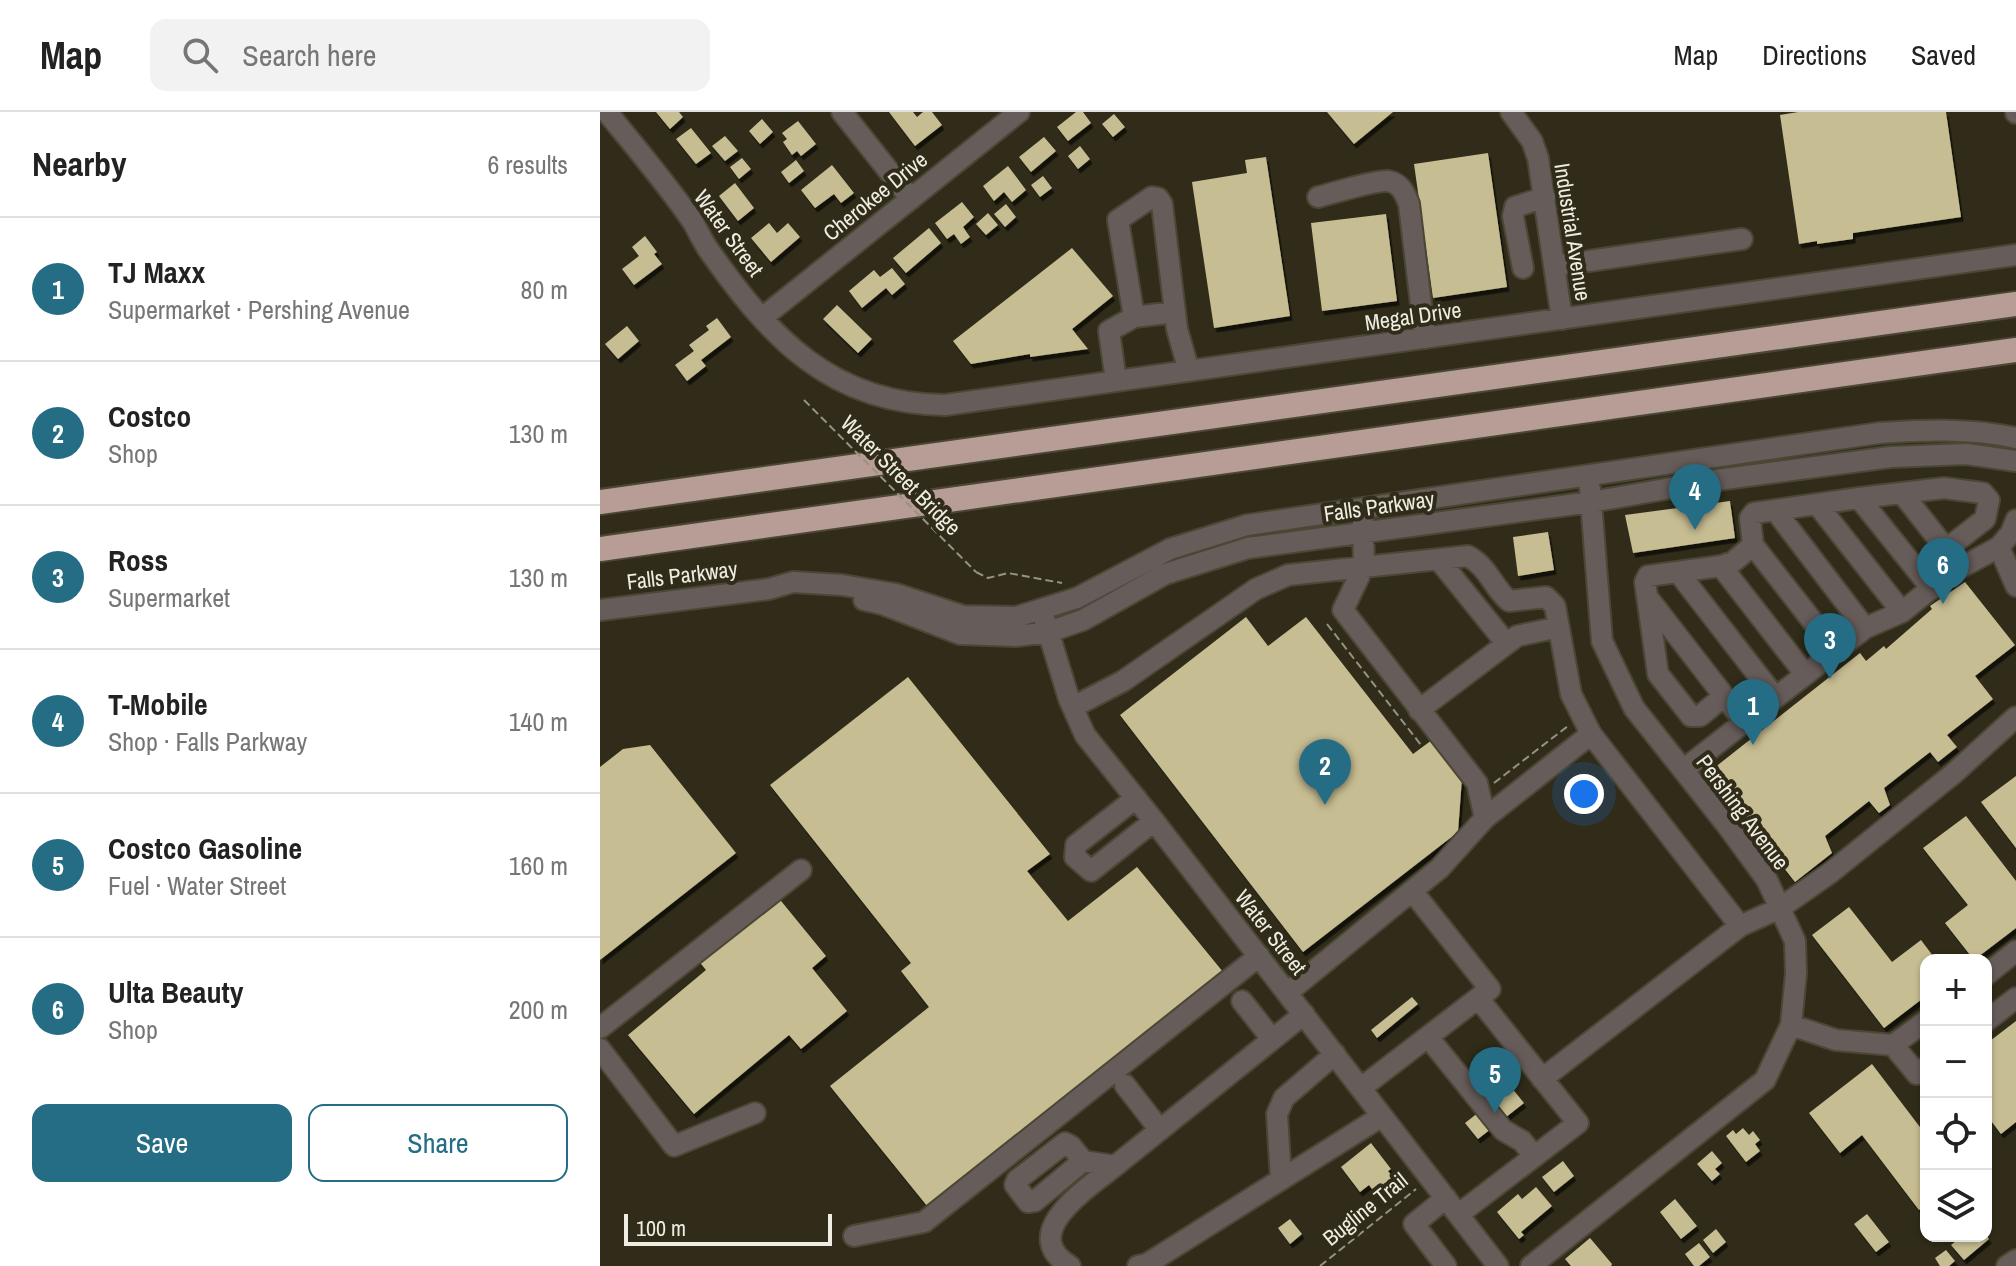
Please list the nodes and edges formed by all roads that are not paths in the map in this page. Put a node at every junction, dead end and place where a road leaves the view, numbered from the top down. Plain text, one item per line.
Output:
1 (842, 112) edge
2 (1019, 112) edge
3 (1511, 112) edge
4 (607, 120) edge
5 (1318, 197) dead end
6 (1545, 197) junction
7 (911, 199) junction
8 (1742, 239) dead end
9 (2016, 255) edge
10 (1554, 266) junction
11 (1523, 268) dead end
12 (2016, 302) edge
13 (1175, 312) junction
14 (1134, 317) junction
15 (762, 318) junction
16 (1562, 319) junction
17 (1425, 338) junction
18 (2016, 350) edge
19 (1189, 371) junction
20 (822, 372) joint
21 (1116, 381) junction
22 (2016, 438) edge
23 (2016, 461) edge
24 (1589, 476) junction
25 (1902, 493) junction
26 (1859, 498) junction
27 (600, 502) edge
28 (1591, 502) junction
29 (1817, 504) junction
30 (1363, 509) junction
31 (1775, 510) junction
32 (2016, 520) edge
33 (1363, 532) junction
34 (1753, 545) junction
35 (1999, 547) junction
36 (600, 549) edge
37 (1946, 549) junction
38 (1439, 560) junction
39 (1364, 566) junction
40 (1721, 566) junction
41 (1918, 571) junction
42 (1678, 572) junction
43 (2016, 586) edge
44 (769, 589) junction
45 (1932, 589) junction
46 (1646, 596) junction
47 (1042, 609) junction
48 (600, 610) edge
49 (1902, 612) junction
50 (1559, 627) junction
51 (1865, 628) junction
52 (1049, 632) junction
53 (1506, 643) junction
54 (1835, 650) junction
55 (1805, 674) junction
56 (1724, 696) junction
57 (1775, 697) junction
58 (1073, 707) junction
59 (1419, 710) junction
60 (2016, 717) edge
61 (1744, 722) junction
62 (1586, 724) junction
63 (1683, 770) junction
64 (1136, 798) junction
65 (1485, 818) junction
66 (1154, 821) junction
67 (801, 870) dead end
68 (1413, 892) junction
69 (1780, 908) junction
70 (1740, 926) junction
71 (2016, 951) edge
72 (1259, 956) junction
73 (1992, 970) edge
74 (1287, 993) junction
75 (1478, 998) junction
76 (2016, 998) edge
77 (1242, 1001) dead end
78 (1304, 1014) junction
79 (1992, 1016) edge
80 (1791, 1025) junction
81 (1920, 1025) edge
82 (600, 1028) edge
83 (1428, 1037) junction
84 (1272, 1039) junction
85 (1893, 1045) junction
86 (600, 1049) edge
87 (1335, 1054) junction
88 (1920, 1069) edge
89 (1542, 1079) junction
90 (1125, 1085) dead end
91 (1361, 1088) junction
92 (755, 1113) dead end
93 (1382, 1116) junction
94 (1160, 1130) junction
95 (1534, 1156) junction
96 (1083, 1161) dead end
97 (1115, 1166) junction
98 (1281, 1179) junction
99 (1452, 1206) junction
100 (854, 1236) dead end
101 (2016, 1260) edge
102 (1070, 1266) edge
103 (1138, 1266) edge
104 (1446, 1266) edge
105 (1498, 1266) edge
106 (1531, 1266) edge
107 (2007, 1266) edge

1 - 7 street
2 - 7 street, Cherokee Drive
3 - 6 street, Industrial Avenue
4 - 15 street, Water Street
5 - 17 street
6 - 10 street, Industrial Avenue
6 - 11 street
7 - 15 street, Cherokee Drive
8 - 10 street
9 - 16 street, Megal Drive
10 - 16 street, Industrial Avenue
12 - 27 highway
13 - 14 street
13 - 14 street
13 - 19 street
14 - 21 street
15 - 20 street, Water Street
16 - 17 street, Megal Drive
17 - 19 street, Megal Drive
18 - 36 highway
19 - 21 street, Megal Drive
20 - 21 street, Megal Drive
22 - 24 street, Falls Parkway
23 - 28 street, Falls Parkway
24 - 28 street, Pershing Avenue
24 - 30 street, Falls Parkway
25 - 26 street
25 - 37 street
25 - 37 street
26 - 29 street
26 - 41 street
28 - 33 street, Falls Parkway
28 - 63 street, Pershing Avenue
29 - 31 street
29 - 49 street
30 - 33 street
30 - 47 street, Falls Parkway
31 - 34 street
31 - 51 street
32 - 35 street
33 - 39 street
33 - 52 street, Falls Parkway
34 - 40 street
34 - 54 street
35 - 43 street
35 - 45 street
37 - 41 street
38 - 39 street
38 - 50 street
38 - 53 street
39 - 58 street
39 - 59 street
40 - 42 street
40 - 55 street
41 - 45 street
42 - 46 street
42 - 57 street
44 - 47 street, Falls Parkway
44 - 48 street, Falls Parkway
44 - 52 street, Falls Parkway
45 - 49 street
46 - 56 street
46 - 56 street
47 - 52 street, Water Street
49 - 51 street
50 - 53 street
50 - 62 street
51 - 54 street
52 - 58 street, Water Street
53 - 59 street
54 - 55 street
55 - 57 street
56 - 61 street
57 - 61 street
58 - 64 street, Water Street
59 - 65 street
60 - 69 street
61 - 63 street
62 - 65 street
62 - 70 street
63 - 69 street, Pershing Avenue
64 - 66 street, Water Street
64 - 66 street
65 - 68 street
66 - 72 street, Water Street
67 - 82 street
68 - 74 street
68 - 75 street
69 - 70 street
69 - 80 street, Pershing Avenue
70 - 89 street
71 - 73 street
72 - 74 street, Water Street
72 - 100 street
74 - 78 street, Water Street
75 - 83 street
75 - 89 street
76 - 79 street
77 - 84 street
78 - 84 street
78 - 87 street, Water Street
80 - 85 street
80 - 106 street, Pershing Avenue
81 - 85 street
83 - 91 street
83 - 95 street
84 - 94 street
85 - 88 street
86 - 92 street
87 - 91 street, Water Street
87 - 98 street
89 - 95 street
90 - 94 street
91 - 93 street, Water Street
93 - 98 street
93 - 99 street, Water Street
94 - 97 street
95 - 99 street
96 - 97 street
97 - 102 street
98 - 103 street
99 - 104 street
99 - 105 street, Water Street
101 - 107 street

